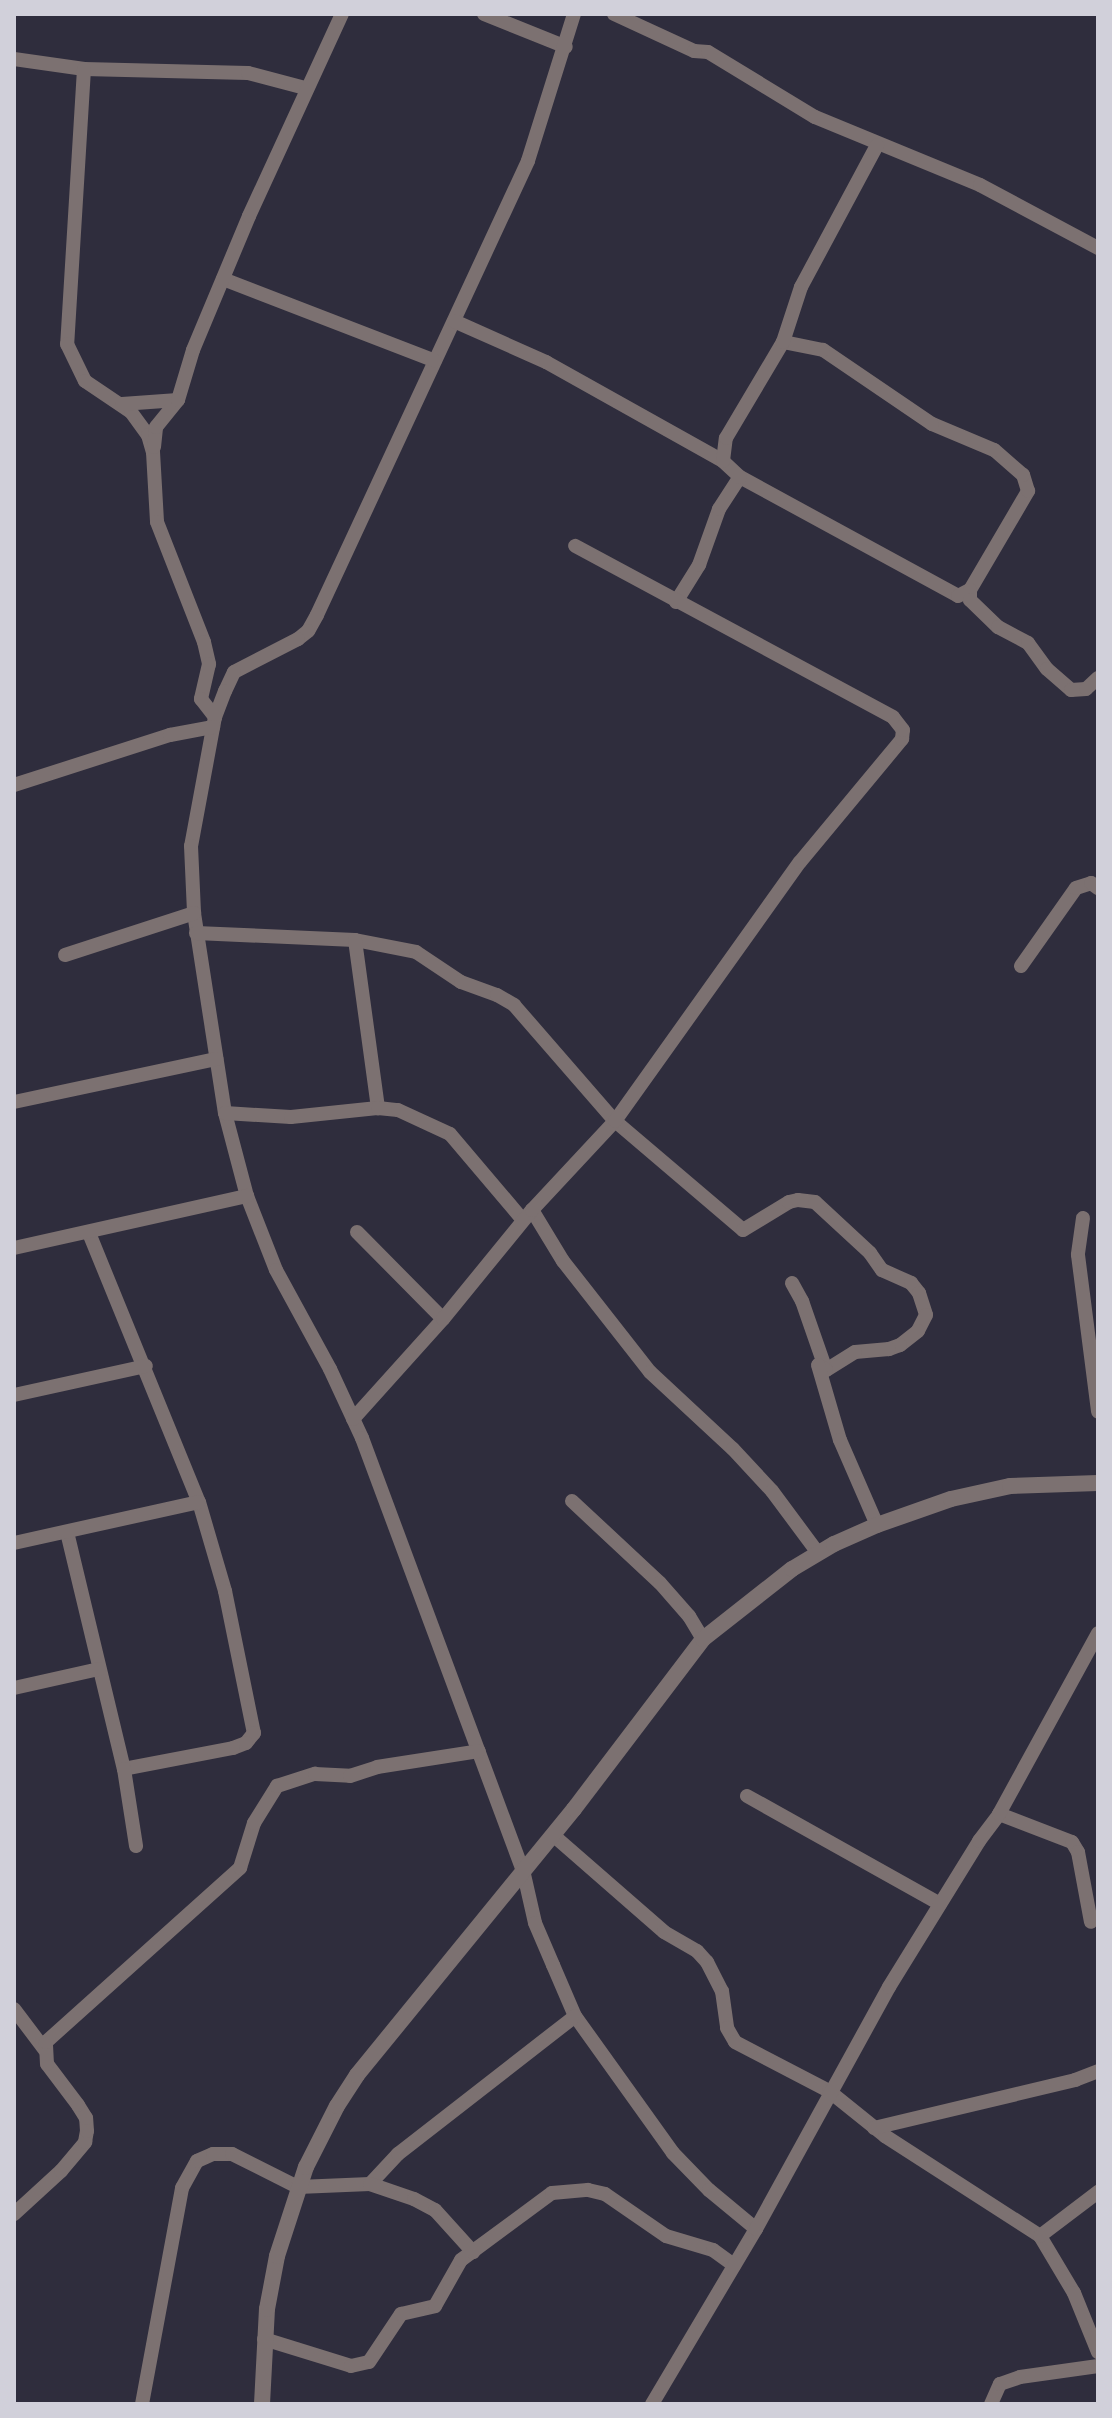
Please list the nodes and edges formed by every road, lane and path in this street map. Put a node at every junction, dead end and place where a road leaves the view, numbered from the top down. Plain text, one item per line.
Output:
1 (342, 14) edge
2 (484, 14) edge
3 (574, 14) edge
4 (614, 14) edge
5 (566, 47) junction
6 (14, 59) edge
7 (84, 69) junction
8 (305, 88) junction
9 (877, 145) junction
10 (1098, 248) edge
11 (223, 279) junction
12 (454, 321) junction
13 (783, 342) junction
14 (435, 361) junction
15 (178, 400) junction
16 (122, 404) junction
17 (153, 452) junction
18 (723, 461) junction
19 (740, 477) junction
20 (575, 546) dead end
21 (970, 590) junction
22 (676, 602) junction
23 (1098, 678) edge
24 (214, 722) junction
25 (14, 785) edge
26 (1098, 888) edge
27 (194, 913) junction
28 (196, 933) junction
29 (355, 940) junction
30 (65, 955) dead end
31 (1021, 966) dead end
32 (216, 1059) junction
33 (14, 1102) edge
34 (378, 1108) junction
35 (225, 1113) junction
36 (615, 1121) junction
37 (247, 1196) junction
38 (527, 1215) junction
39 (1083, 1218) dead end
40 (357, 1232) dead end
41 (89, 1233) junction
42 (14, 1248) edge
43 (792, 1283) dead end
44 (443, 1319) junction
45 (146, 1366) junction
46 (826, 1370) junction
47 (14, 1395) edge
48 (1098, 1412) edge
49 (353, 1419) junction
50 (1098, 1483) edge
51 (572, 1501) dead end
52 (199, 1502) junction
53 (877, 1525) junction
54 (67, 1532) junction
55 (14, 1543) edge
56 (818, 1553) junction
57 (1097, 1638) edge
58 (703, 1639) junction
59 (99, 1669) junction
60 (14, 1688) edge
61 (479, 1751) junction
62 (124, 1769) junction
63 (747, 1796) dead end
64 (999, 1814) junction
65 (553, 1835) junction
66 (136, 1846) dead end
67 (523, 1870) junction
68 (940, 1904) junction
69 (1091, 1922) dead end
70 (14, 2009) edge
71 (575, 2016) junction
72 (45, 2050) junction
73 (1098, 2071) edge
74 (829, 2091) junction
75 (874, 2128) junction
76 (370, 2184) junction
77 (298, 2187) junction
78 (1098, 2192) edge
79 (14, 2214) edge
80 (756, 2229) junction
81 (1040, 2236) junction
82 (473, 2252) junction
83 (734, 2265) junction
84 (264, 2339) junction
85 (1098, 2352) edge
86 (1098, 2366) edge
87 (142, 2404) edge
88 (262, 2404) edge
89 (652, 2404) edge
90 (991, 2404) edge

1 - 8 street
2 - 5 street
3 - 5 street
4 - 9 street
5 - 12 street
6 - 7 street
7 - 8 street
7 - 16 street
8 - 11 street
9 - 10 street
9 - 13 street
11 - 14 street
11 - 15 street
12 - 14 street
12 - 18 street
13 - 18 street
13 - 21 street
14 - 24 street
15 - 16 street
15 - 17 street
16 - 17 street
17 - 24 street
18 - 19 street
19 - 21 street
19 - 22 street
20 - 22 street
21 - 23 street
22 - 36 street
24 - 25 street
24 - 27 street
26 - 31 street
27 - 28 street
27 - 30 street
28 - 29 street
28 - 32 street
29 - 34 street
29 - 36 street
32 - 33 street
32 - 35 street
34 - 35 street
34 - 38 street
35 - 37 street
36 - 38 street
36 - 46 street
37 - 41 street
37 - 49 street
38 - 44 street
38 - 56 street
39 - 48 street
40 - 44 street
41 - 42 street
41 - 45 street
43 - 46 street
44 - 49 street
45 - 47 street
45 - 52 street
46 - 53 street
49 - 61 street
50 - 53 street
51 - 58 street
52 - 54 street
52 - 62 street
53 - 56 street
54 - 55 street
54 - 59 street
56 - 58 street
57 - 64 street
58 - 65 street
59 - 60 street
59 - 62 street
61 - 67 street
61 - 72 street
62 - 66 street
63 - 68 street
64 - 68 street
64 - 69 street
65 - 67 street
65 - 74 street
67 - 71 street
67 - 77 street
68 - 74 street
70 - 72 street
71 - 76 street
71 - 80 street
72 - 79 street
73 - 75 street
74 - 75 street
74 - 80 street
75 - 81 street
76 - 77 street
76 - 82 street
77 - 84 street
77 - 87 street
78 - 81 street
80 - 83 street
81 - 85 street
82 - 83 street
82 - 84 street
83 - 89 street
84 - 88 street
86 - 90 street

